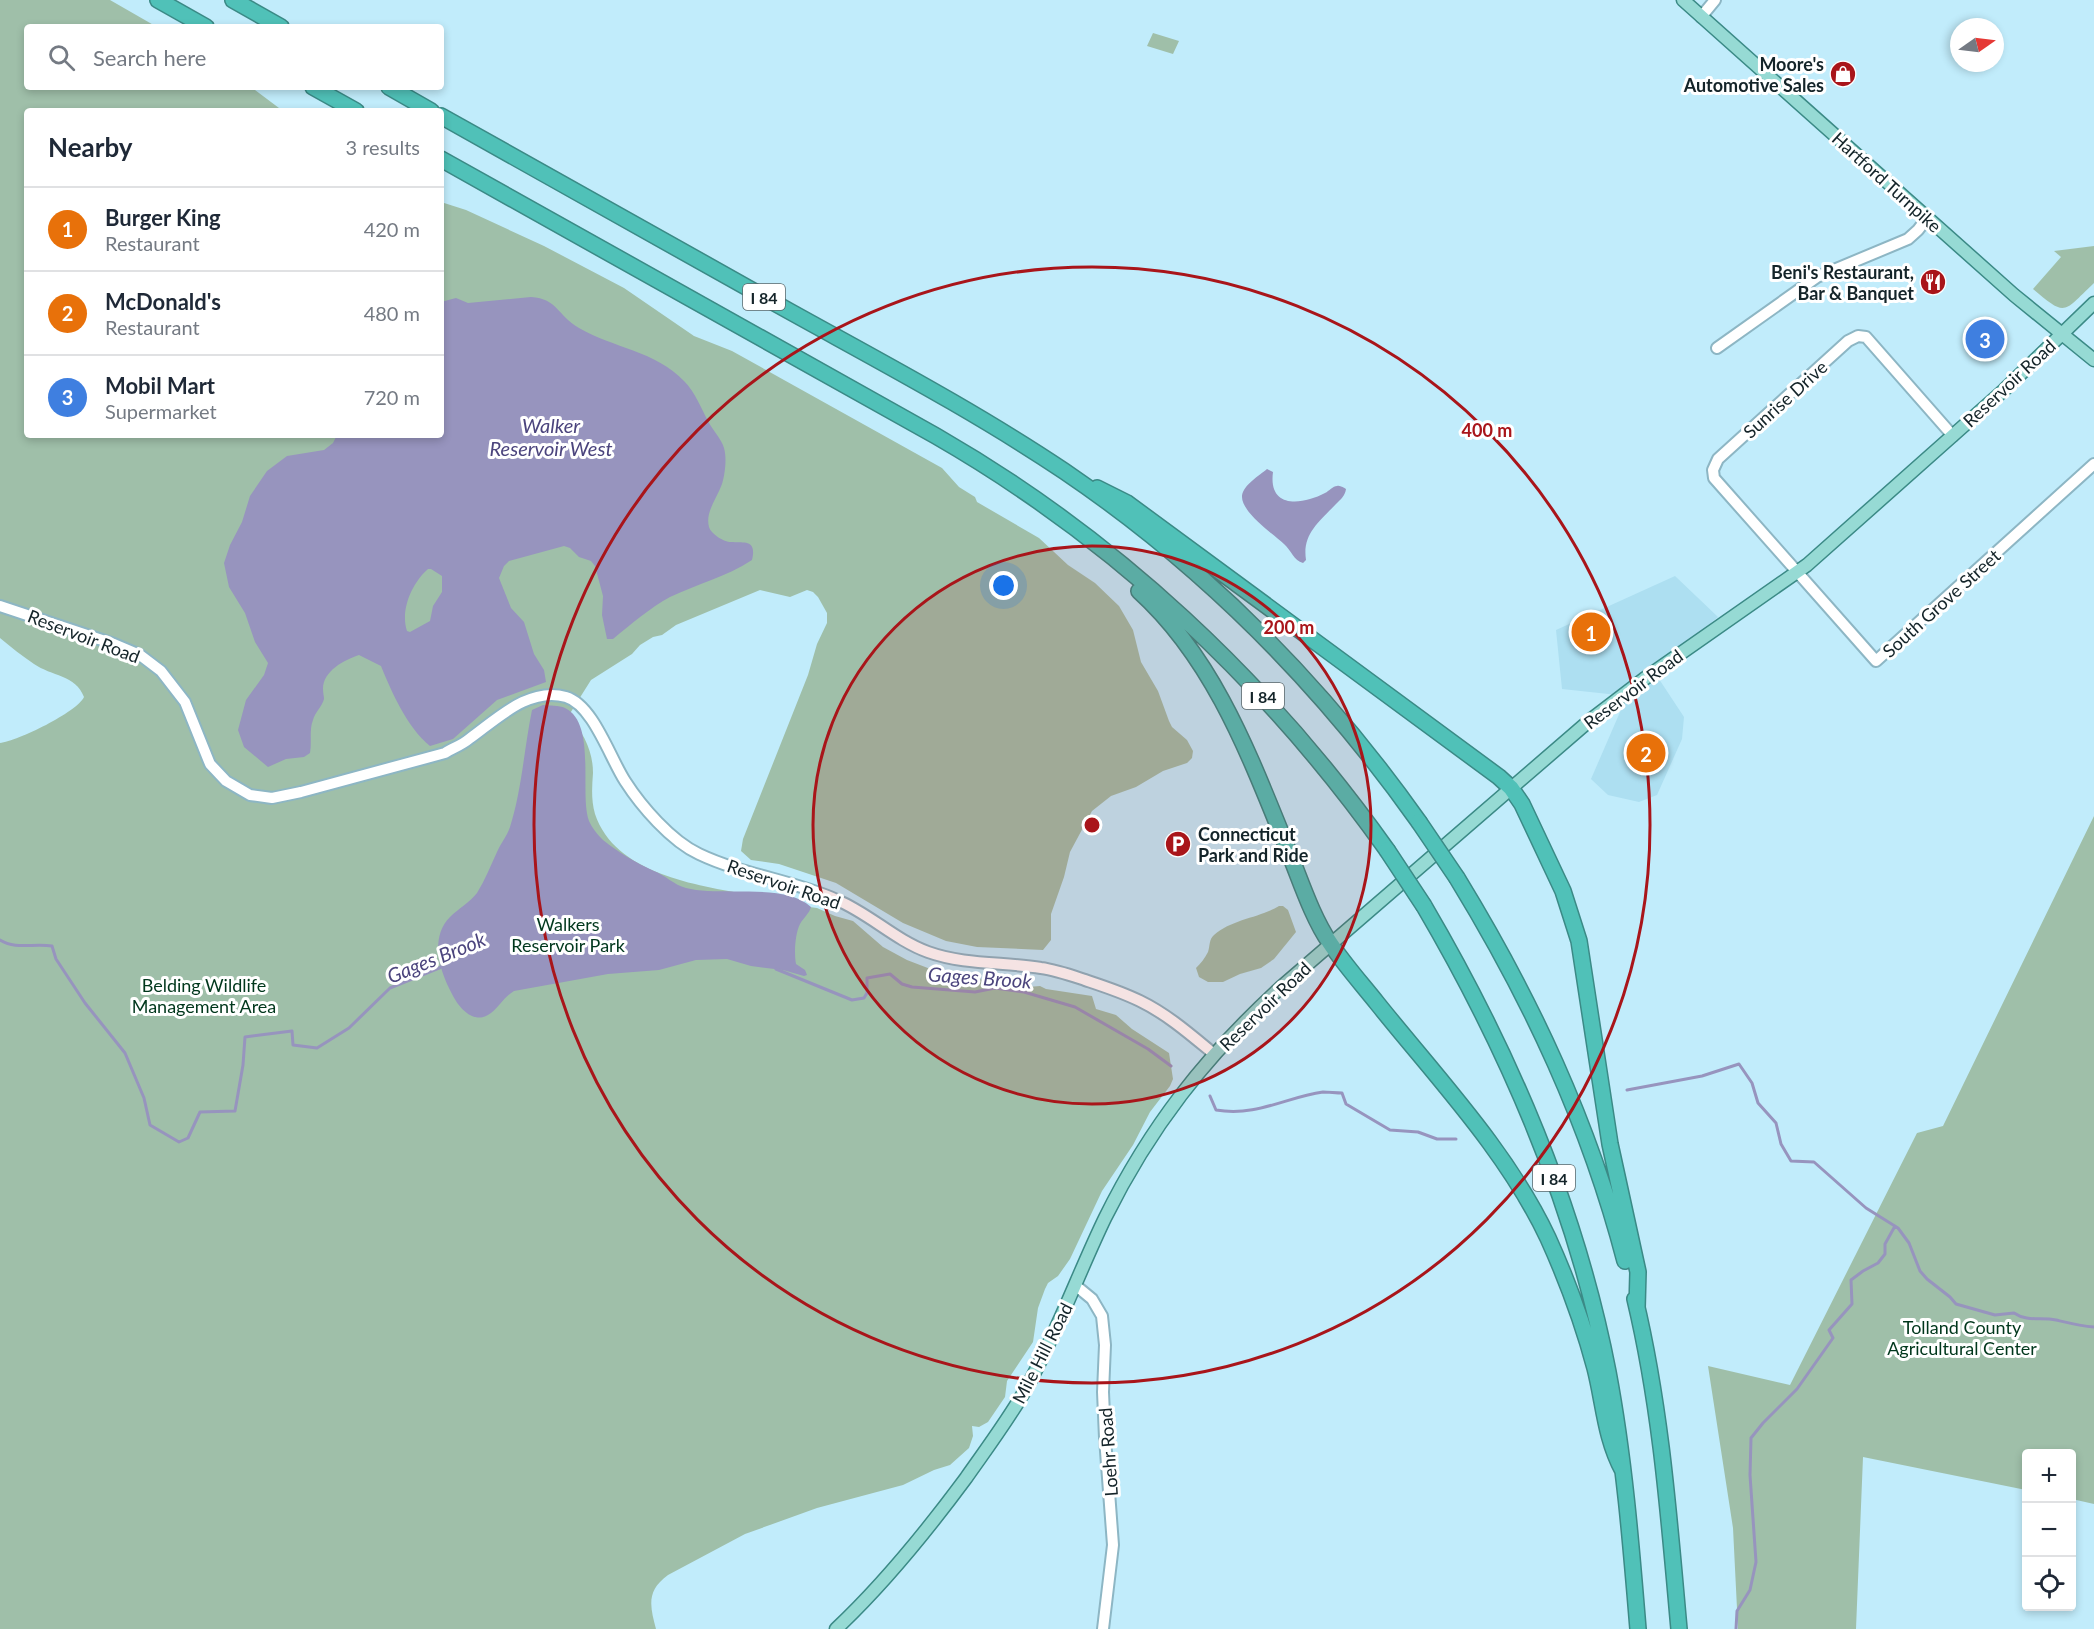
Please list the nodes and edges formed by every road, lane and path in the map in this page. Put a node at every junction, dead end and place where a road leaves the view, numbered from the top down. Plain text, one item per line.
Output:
1 (158, 0) edge
2 (233, 0) edge
3 (1683, 0) edge
4 (1715, 0) edge
5 (1701, 17) junction
6 (201, 24) edge
7 (276, 24) edge
8 (318, 90) edge
9 (393, 90) edge
10 (351, 108) edge
11 (426, 108) edge
12 (444, 118) edge
13 (444, 161) edge
14 (1927, 218) junction
15 (2094, 303) edge
16 (2061, 334) junction
17 (1718, 348) dead end
18 (2094, 360) edge
19 (1953, 436) junction
20 (2094, 464) edge
21 (1083, 484) junction
22 (1118, 561) junction
23 (1796, 573) junction
24 (0, 606) edge
25 (1511, 788) junction
26 (1330, 944) junction
27 (1214, 1054) junction
28 (1076, 1285) junction
29 (1637, 1308) junction
30 (1623, 1471) junction
31 (836, 1629) edge
32 (1103, 1629) edge
33 (1638, 1629) edge
34 (1679, 1629) edge

1 - 6 highway
2 - 7 highway
3 - 5 main road, Hartford Turnpike
4 - 5 street
5 - 14 main road, Hartford Turnpike
8 - 10 highway
9 - 11 highway
12 - 21 highway, I 84
13 - 22 highway, I 84
14 - 16 main road, Hartford Turnpike
14 - 17 street
15 - 16 main road, Reservoir Road
16 - 18 main road, Hartford Turnpike
16 - 19 main road, Reservoir Road
19 - 23 main road, Reservoir Road
19 - 23 street, Sunrise Drive
20 - 23 street, South Grove Street
21 - 25 highway
21 - 29 highway, I 84, bridge
22 - 26 highway
22 - 30 highway, I 84, bridge
23 - 25 main road, Reservoir Road
24 - 27 street, Reservoir Road
25 - 26 main road, Reservoir Road
25 - 29 highway
26 - 27 main road, Reservoir Road
26 - 30 highway
27 - 28 main road, Mile Hill Road
28 - 31 main road, Mile Hill Road
28 - 32 street, Loehr Road
29 - 34 highway, I 84
30 - 33 highway, I 84

